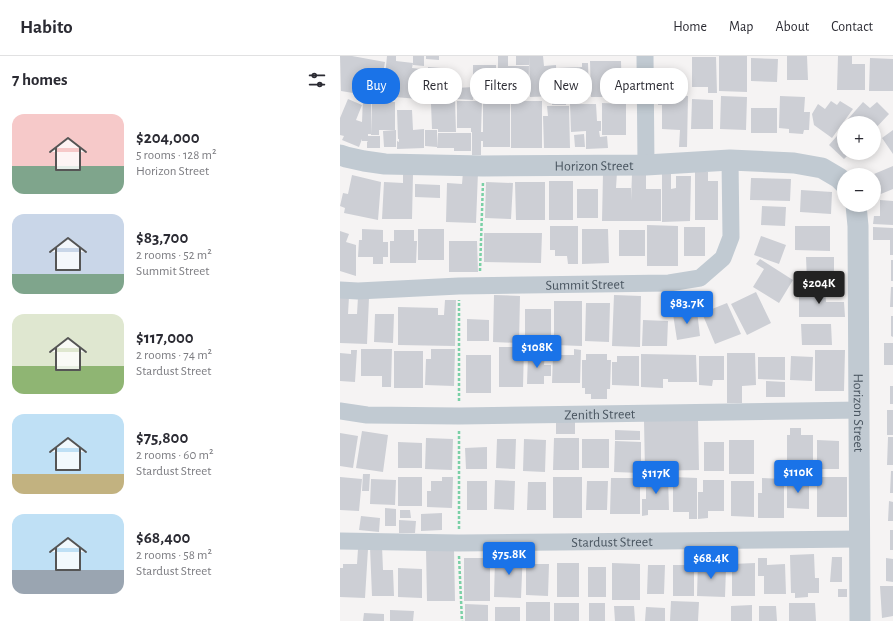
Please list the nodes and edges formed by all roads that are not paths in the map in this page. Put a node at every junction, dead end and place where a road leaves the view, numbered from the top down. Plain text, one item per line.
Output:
1 (645, 56) edge
2 (340, 155) edge
3 (730, 160) junction
4 (646, 165) junction
5 (837, 177) edge
6 (857, 212) edge
7 (340, 290) edge
8 (860, 410) junction
9 (340, 411) edge
10 (860, 539) junction
11 (340, 541) edge
12 (860, 621) edge

1 - 4 street
2 - 4 street, Horizon Street
3 - 4 street, Horizon Street
3 - 5 street, Horizon Street
3 - 7 street, Summit Street
6 - 8 street, Horizon Street
8 - 9 street, Zenith Street
8 - 10 street, Horizon Street
10 - 11 street, Stardust Street
10 - 12 street, Horizon Street

